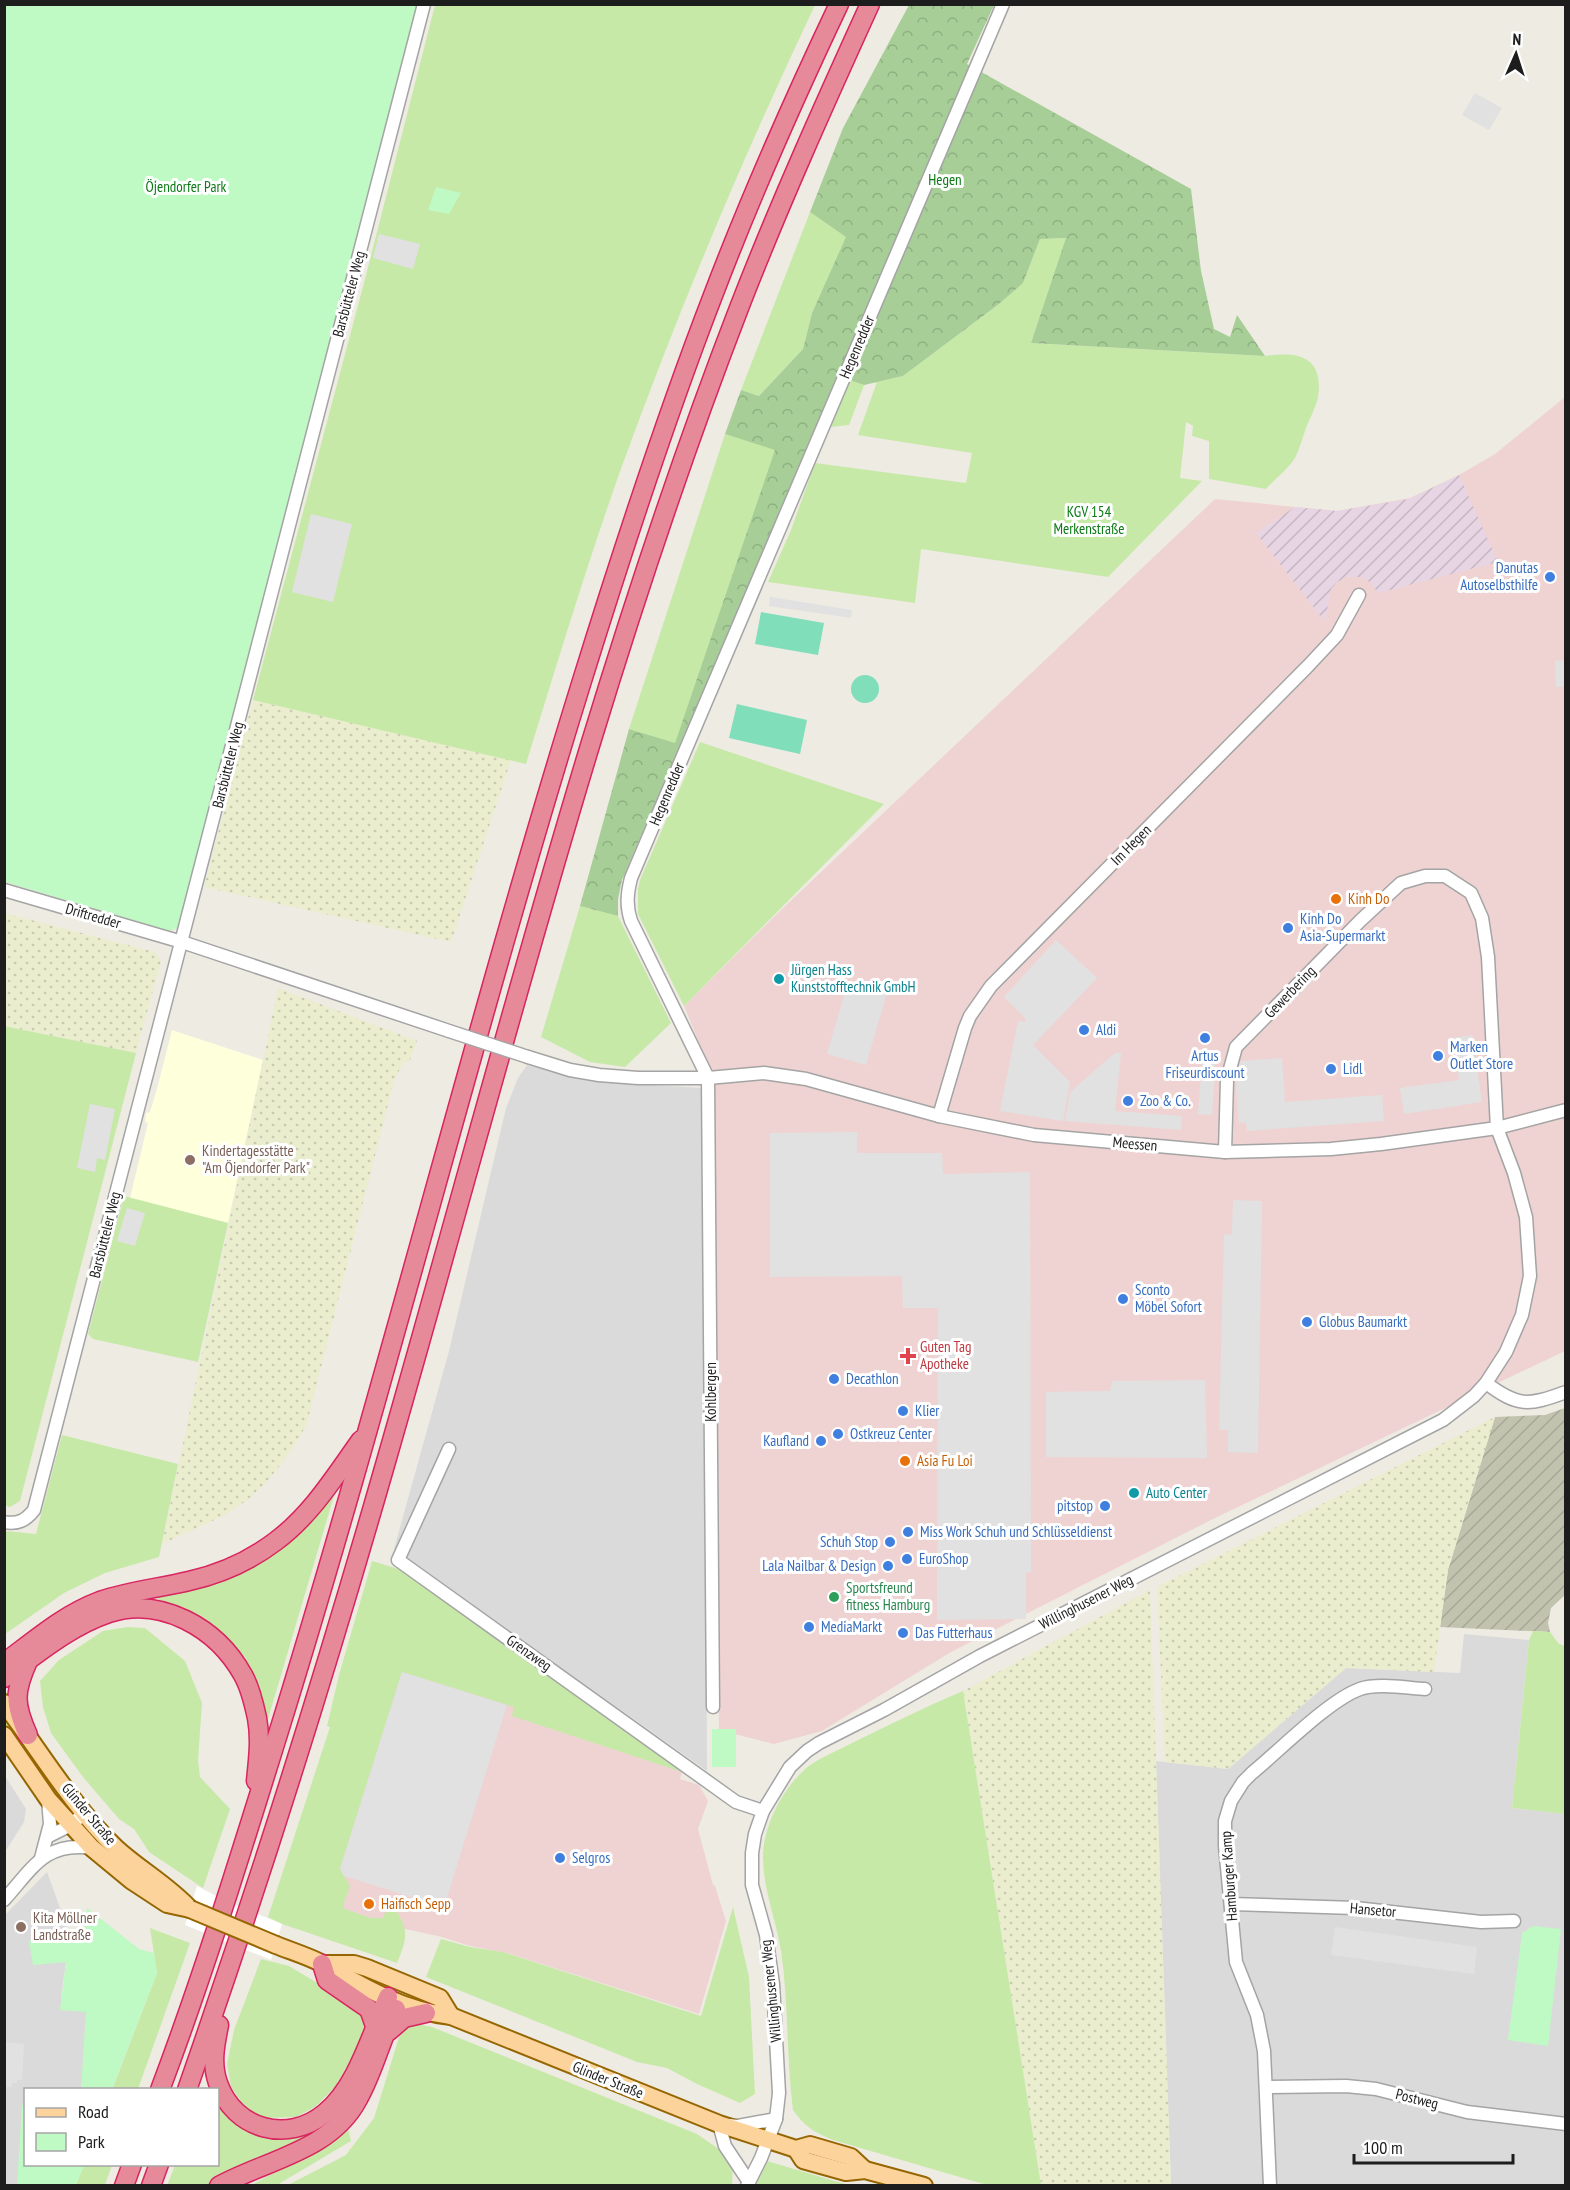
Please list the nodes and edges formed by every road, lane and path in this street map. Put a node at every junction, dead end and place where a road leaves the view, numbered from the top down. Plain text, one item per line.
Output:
1 (424, 4) edge
2 (839, 4) edge
3 (870, 4) edge
4 (882, 4) edge
5 (1003, 4) edge
6 (829, 94) junction
7 (1359, 595) dead end
8 (4, 890) edge
9 (182, 942) junction
10 (708, 1078) junction
11 (1566, 1110) edge
12 (939, 1116) junction
13 (1497, 1128) junction
14 (1225, 1152) junction
15 (1486, 1383) junction
16 (1566, 1392) edge
17 (369, 1428) junction
18 (449, 1449) dead end
19 (4, 1522) edge
20 (39, 1636) junction
21 (4, 1648) edge
22 (28, 1661) junction
23 (4, 1663) edge
24 (4, 1678) edge
25 (1425, 1689) dead end
26 (4, 1703) edge
27 (713, 1707) dead end
28 (4, 1735) edge
29 (28, 1735) junction
30 (48, 1799) junction
31 (763, 1810) junction
32 (253, 1816) junction
33 (78, 1819) junction
34 (47, 1837) junction
35 (59, 1848) junction
36 (92, 1848) junction
37 (41, 1858) junction
38 (4, 1900) edge
39 (1231, 1904) junction
40 (190, 1909) junction
41 (1514, 1921) dead end
42 (322, 1964) junction
43 (229, 1970) junction
44 (402, 1983) junction
45 (394, 2000) junction
46 (426, 2013) junction
47 (451, 2016) junction
48 (380, 2032) junction
49 (1267, 2087) junction
50 (161, 2088) edge
51 (188, 2088) edge
52 (776, 2118) junction
53 (719, 2124) junction
54 (1566, 2124) edge
55 (768, 2141) junction
56 (131, 2166) edge
57 (158, 2166) edge
58 (748, 2184) edge
59 (124, 2186) edge
60 (151, 2186) edge
61 (219, 2186) edge
62 (924, 2186) edge
63 (1270, 2186) edge

1 - 9 street, Barsbütteler Weg
2 - 17 highway
3 - 6 highway
4 - 6 highway
5 - 10 street, Hegenredder
6 - 43 highway
7 - 12 street, Im Hegen
8 - 9 street, Driftredder
9 - 10 street, bridge
9 - 19 street, Barsbütteler Weg
10 - 12 street, Meessen
10 - 27 street, Kohlbergen
11 - 13 street, Meessen
12 - 14 street, Meessen
13 - 14 street, Meessen
13 - 14 street, Gewerbering
13 - 15 street, Willinghusener Weg
15 - 16 street
15 - 31 street, Willinghusener Weg
17 - 20 highway
17 - 32 highway
18 - 31 street, Grenzweg
20 - 21 highway
20 - 23 highway
22 - 24 highway
22 - 29 highway
22 - 32 highway
25 - 39 street, Hamburger Kamp
26 - 29 main road, Glinder Straße
28 - 30 main road, Glinder Straße
29 - 33 main road, Glinder Straße
30 - 33 main road, Glinder Straße
30 - 34 street
31 - 52 street, Willinghusener Weg
32 - 50 highway
33 - 34 street
33 - 35 street
33 - 36 main road, Glinder Straße
33 - 40 main road, Glinder Straße
34 - 37 street
35 - 36 street
35 - 37 street
36 - 40 main road, Glinder Straße
37 - 38 street
39 - 41 street, Hansetor
39 - 49 street, Hamburger Kamp
40 - 42 main road, Glinder Straße, bridge
42 - 44 main road, Glinder Straße
42 - 45 main road, Glinder Straße
42 - 48 highway
43 - 48 highway
43 - 51 highway
44 - 45 main road
44 - 47 main road, Glinder Straße
45 - 46 main road, Glinder Straße
45 - 48 highway
46 - 47 main road, Glinder Straße
46 - 48 highway
47 - 53 main road, Glinder Straße
48 - 61 highway
49 - 54 street, Postweg
49 - 63 street, Hamburger Kamp
52 - 53 street
52 - 55 street, Willinghusener Weg
53 - 55 main road, Glinder Straße
53 - 58 street
55 - 58 street, Willinghusener Weg
55 - 62 main road, Glinder Straße
56 - 59 highway
57 - 60 highway

